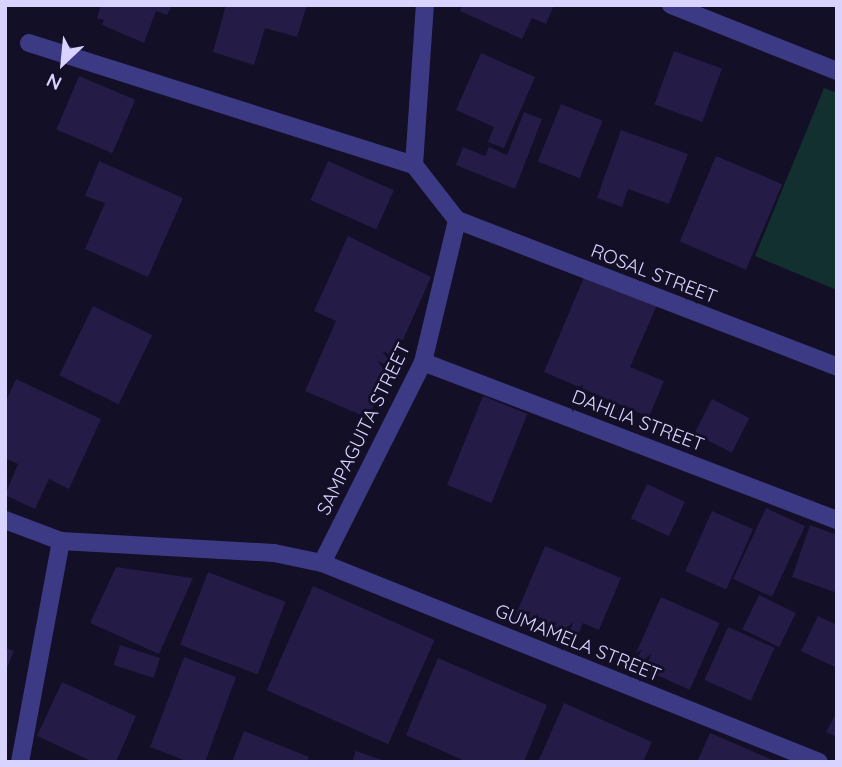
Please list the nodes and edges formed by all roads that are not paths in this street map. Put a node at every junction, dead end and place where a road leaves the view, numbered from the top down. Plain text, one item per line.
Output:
1 (425, 5) edge
2 (671, 5) edge
3 (29, 43) dead end
4 (837, 71) edge
5 (415, 166) junction
6 (457, 220) junction
7 (423, 362) junction
8 (837, 367) edge
9 (5, 520) edge
10 (837, 520) edge
11 (61, 541) junction
12 (322, 563) junction
13 (20, 762) edge
14 (819, 762) edge

1 - 5 street
2 - 4 street
3 - 5 street
5 - 6 street
6 - 7 street, SAMPAGUITA STREET
6 - 8 street, ROSAL STREET
7 - 10 street, DAHLIA STREET
7 - 12 street, SAMPAGUITA STREET
9 - 11 street
11 - 12 street
11 - 13 street
12 - 14 street, GUMAMELA STREET

